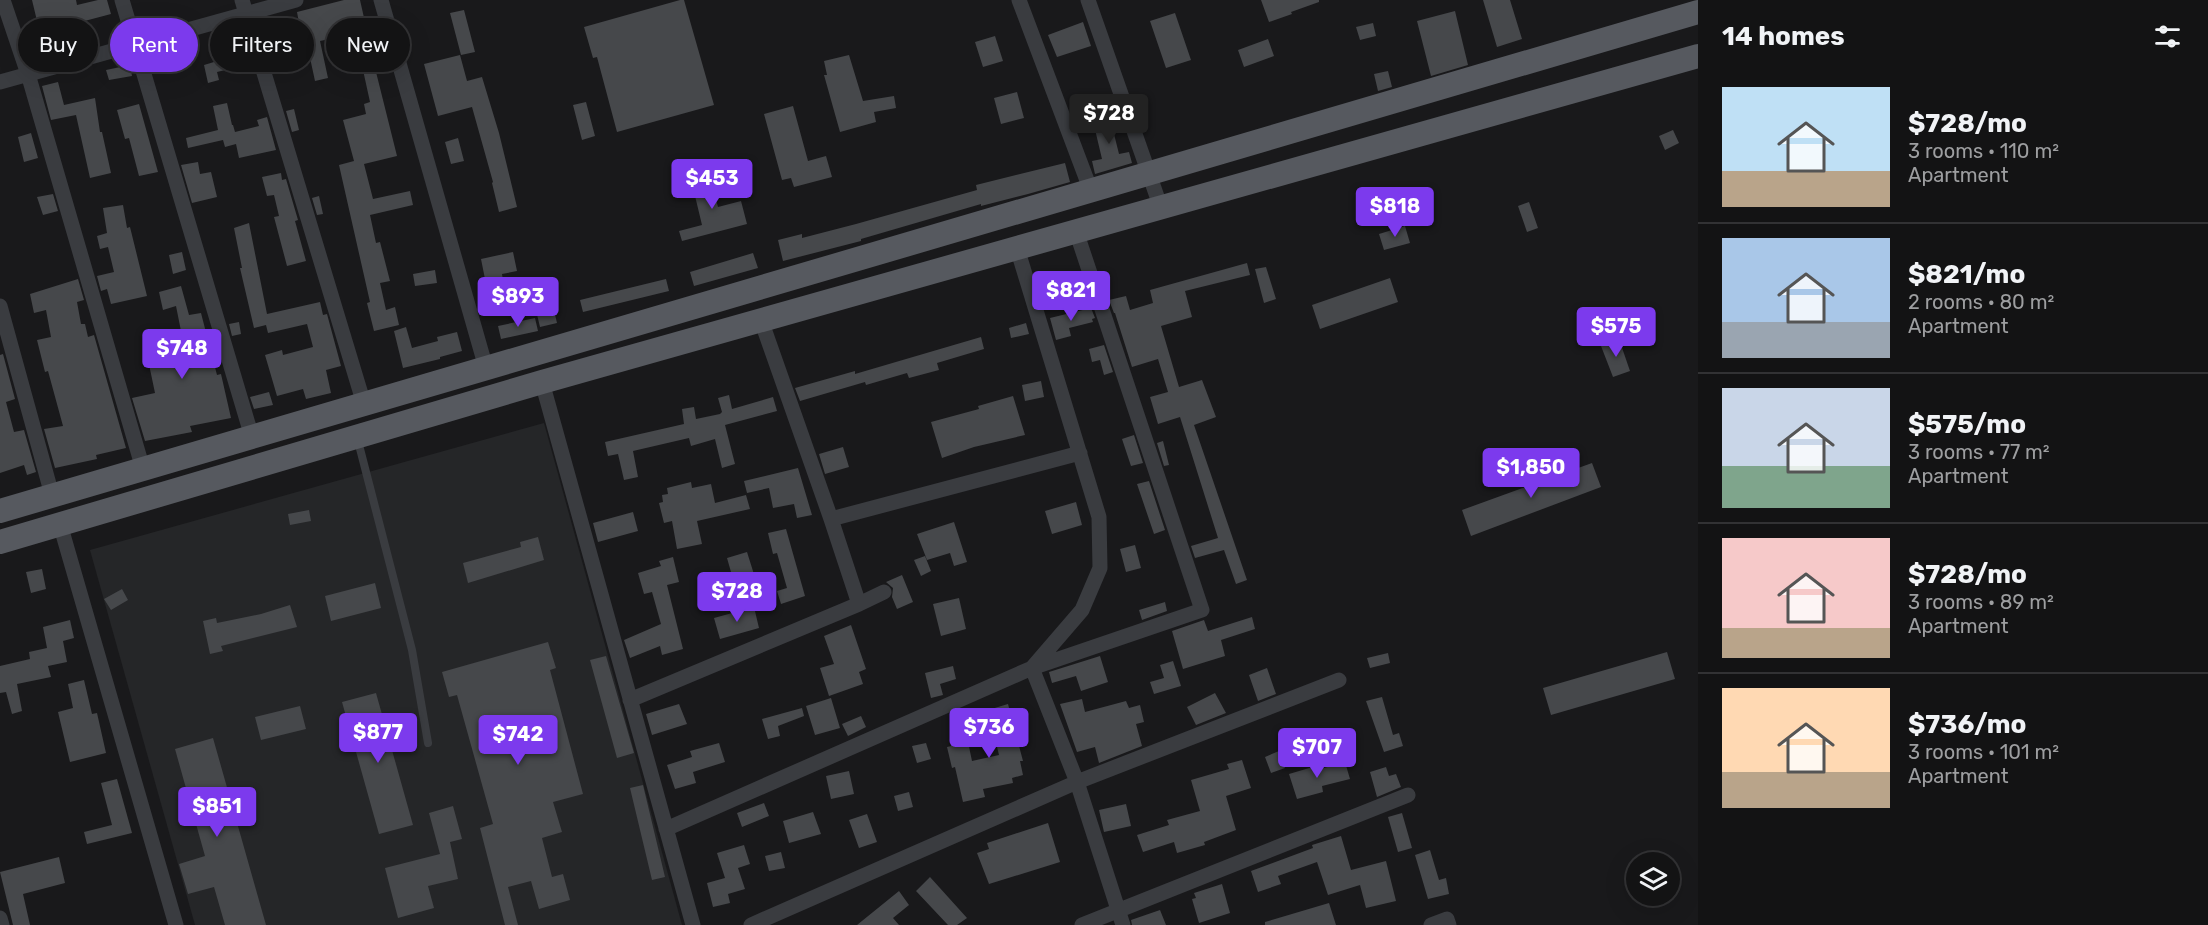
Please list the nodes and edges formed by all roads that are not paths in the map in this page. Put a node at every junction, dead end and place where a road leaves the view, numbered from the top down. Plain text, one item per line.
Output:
1 (3, 0) edge
2 (122, 0) edge
3 (296, 0) edge
4 (381, 0) edge
5 (1019, 0) edge
6 (1088, 0) edge
7 (244, 7) edge
8 (1698, 12) edge
9 (128, 18) edge
10 (198, 23) edge
11 (110, 51) edge
12 (1698, 56) edge
13 (144, 72) edge
14 (28, 74) junction
15 (0, 82) edge
16 (1150, 174) junction
17 (1091, 191) junction
18 (1161, 208) junction
19 (1076, 231) junction
20 (1017, 248) junction
21 (0, 306) edge
22 (761, 320) junction
23 (486, 368) junction
24 (542, 382) junction
25 (364, 404) junction
26 (252, 437) junction
27 (356, 437) junction
28 (1080, 453) junction
29 (143, 469) junction
30 (52, 495) junction
31 (0, 511) edge
32 (831, 519) junction
33 (60, 524) junction
34 (0, 542) edge
35 (884, 592) dead end
36 (859, 604) junction
37 (1032, 668) junction
38 (1339, 680) dead end
39 (630, 700) junction
40 (428, 743) dead end
41 (1077, 782) junction
42 (1408, 795) dead end
43 (666, 829) junction
44 (1118, 909) junction
45 (0, 918) edge
46 (2, 925) edge
47 (176, 925) edge
48 (693, 925) edge
49 (751, 925) edge
50 (1082, 925) edge
51 (1123, 925) edge
52 (1431, 925) edge
53 (1449, 925) edge

1 - 14 street
2 - 9 street
3 - 7 street
4 - 23 street
5 - 17 street
6 - 16 street
7 - 10 street
7 - 25 street
8 - 16 main road
11 - 14 street
12 - 18 main road
13 - 26 street
14 - 15 street
14 - 29 street
16 - 17 main road
16 - 18 street
17 - 23 main road
18 - 19 main road
19 - 20 main road
19 - 37 street
20 - 22 main road
20 - 28 street
21 - 30 street
22 - 24 main road
22 - 32 street
23 - 25 main road
24 - 27 main road
24 - 39 street
25 - 26 main road
26 - 29 main road
27 - 33 main road
27 - 40 lane
28 - 32 street
28 - 37 street
29 - 30 main road
30 - 31 main road
32 - 36 street
33 - 34 main road
33 - 47 street
35 - 36 street
36 - 39 street
37 - 41 street
37 - 43 street
38 - 41 street
39 - 43 street
41 - 44 street
41 - 49 street
42 - 44 street
43 - 48 street
44 - 50 street
44 - 51 street
45 - 46 street
52 - 53 street

